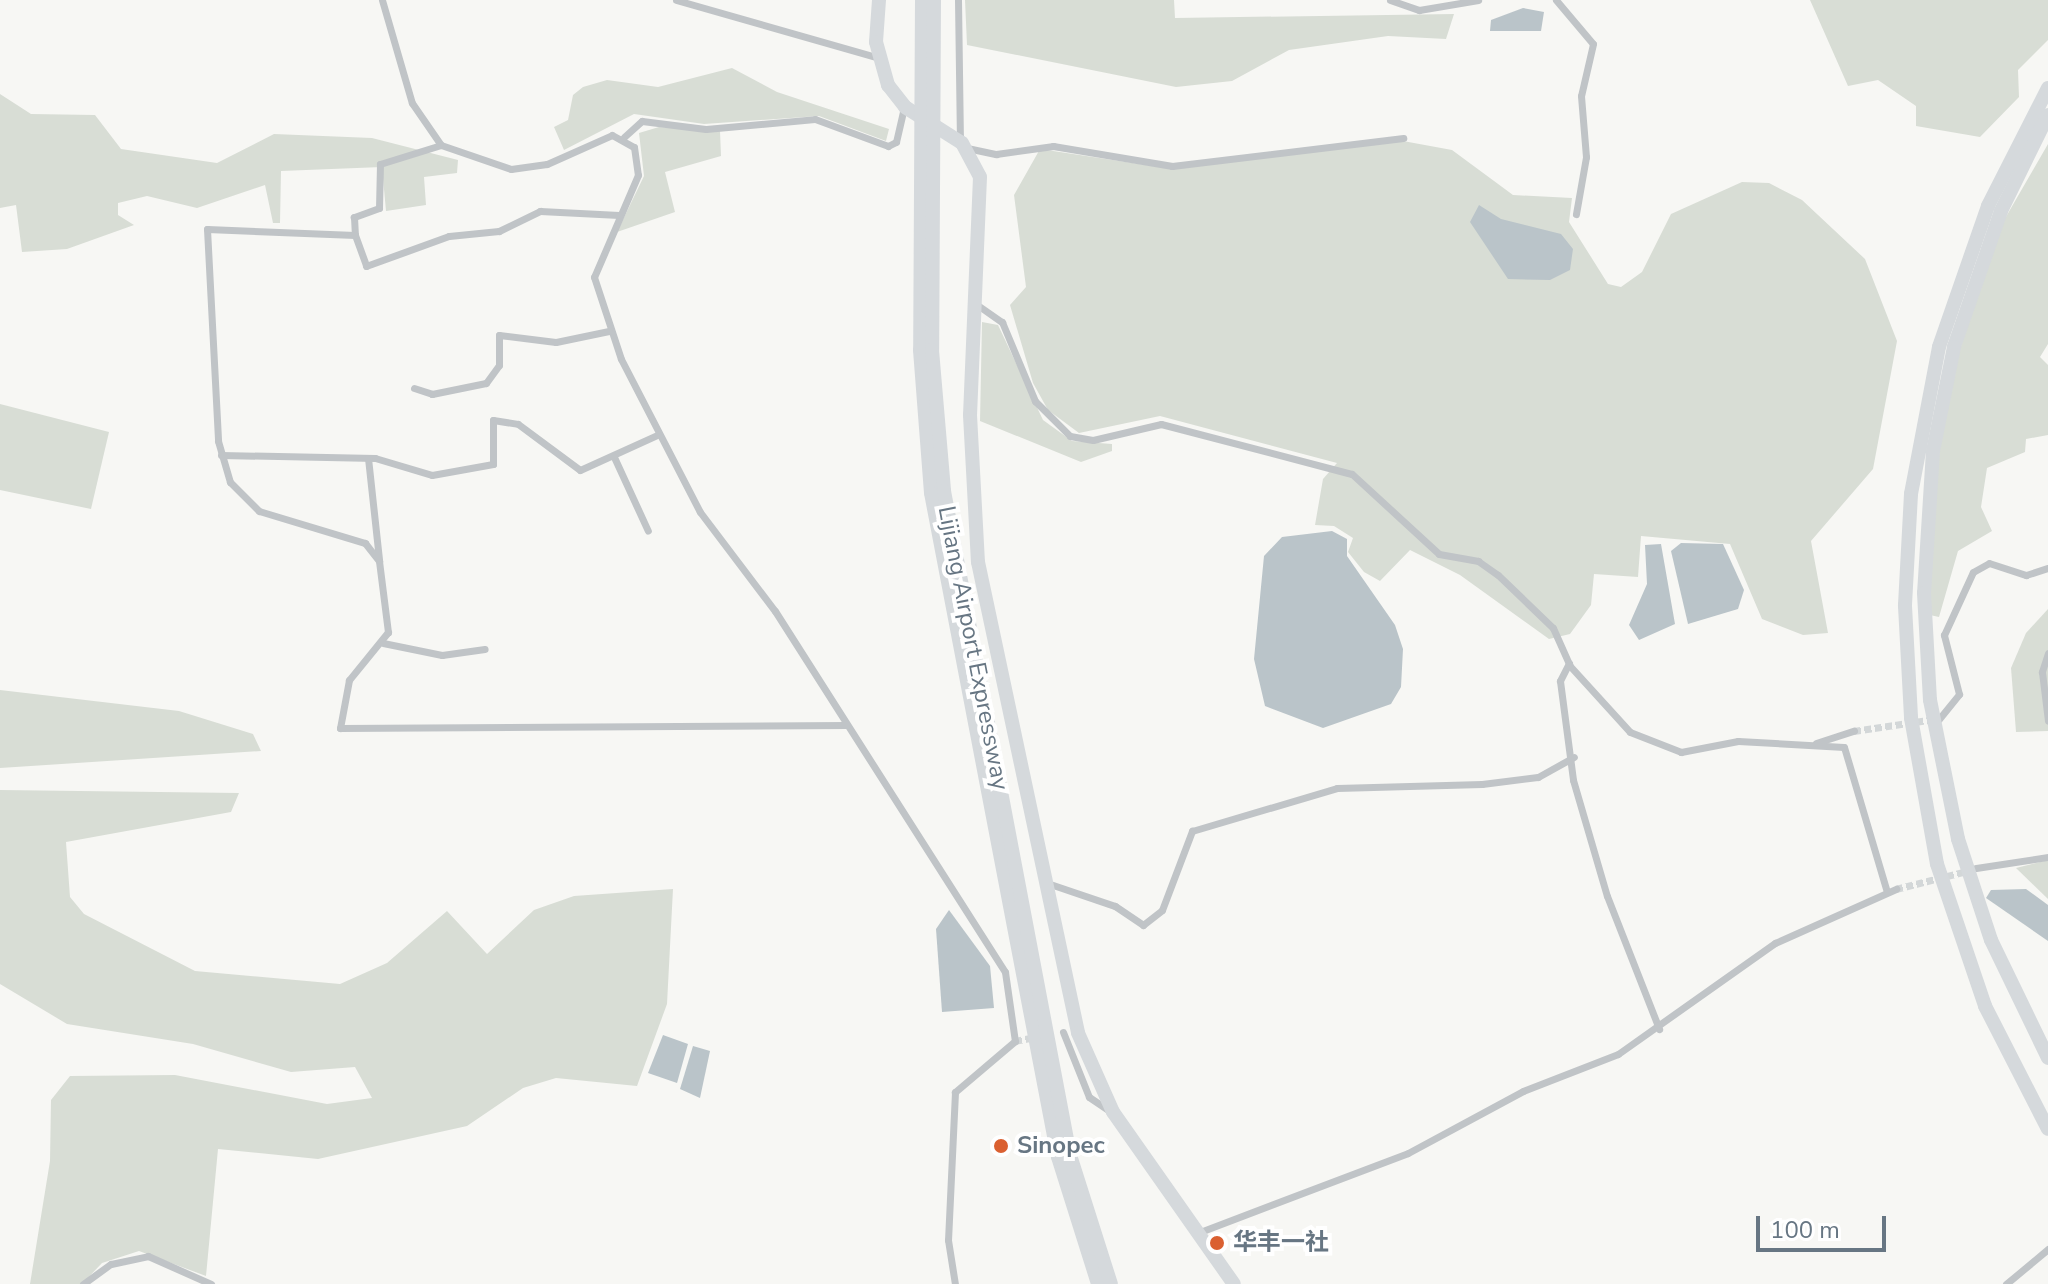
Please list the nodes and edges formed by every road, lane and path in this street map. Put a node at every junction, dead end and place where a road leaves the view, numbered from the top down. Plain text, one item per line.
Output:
1 (382, 0) edge
2 (676, 0) edge
3 (879, 0) edge
4 (922, 0) edge
5 (934, 0) edge
6 (958, 0) edge
7 (1390, 0) edge
8 (1478, 0) edge
9 (1556, 0) edge
10 (879, 58) junction
11 (2048, 88) edge
12 (927, 101) junction
13 (905, 107) junction
14 (2048, 115) edge
15 (624, 137) junction
16 (927, 138) junction
17 (1403, 138) dead end
18 (441, 145) junction
19 (963, 145) junction
20 (1576, 214) dead end
21 (619, 215) junction
22 (355, 235) junction
23 (1980, 243) junction
24 (976, 304) junction
25 (609, 331) junction
26 (414, 388) dead end
27 (657, 435) junction
28 (221, 455) junction
29 (614, 457) junction
30 (368, 458) junction
31 (648, 531) dead end
32 (379, 561) junction
33 (2048, 568) edge
34 (383, 643) junction
35 (485, 649) dead end
36 (2048, 653) edge
37 (1569, 663) junction
38 (1939, 719) dead end
39 (2048, 721) edge
40 (846, 725) junction
41 (1854, 731) tunnel mouth
42 (1810, 744) junction
43 (1574, 757) junction
44 (2048, 857) edge
45 (1976, 868) tunnel mouth
46 (1045, 883) junction
47 (1659, 1029) junction
48 (1063, 1032) dead end
49 (2048, 1058) edge
50 (1113, 1112) junction
51 (2048, 1129) edge
52 (1200, 1232) junction
53 (2048, 1249) edge
54 (83, 1284) edge
55 (211, 1284) edge
56 (955, 1284) edge
57 (1098, 1284) edge
58 (1111, 1284) edge
59 (1234, 1284) edge
60 (2006, 1284) edge

1 - 18 street
2 - 10 street
3 - 10 highway
4 - 12 highway, Lijiang Airport Expressway
5 - 12 highway, Lijiang Airport Expressway
6 - 19 street
7 - 8 street
9 - 20 street
10 - 13 highway
11 - 23 highway
12 - 16 highway, Lijiang Airport Expressway
13 - 15 street
13 - 19 highway
14 - 23 highway
15 - 18 street
15 - 21 street
16 - 57 highway, Lijiang Airport Expressway
16 - 58 highway, Lijiang Airport Expressway
17 - 19 street
18 - 22 street
19 - 24 highway
21 - 22 street
21 - 25 street
22 - 28 street
23 - 49 highway
23 - 51 highway
24 - 37 street
24 - 46 highway
25 - 26 street
25 - 27 street
27 - 29 street
27 - 40 street
28 - 30 street
28 - 32 street
29 - 30 street
29 - 31 street
30 - 32 street
32 - 34 street
33 - 38 street
34 - 35 street
34 - 40 street
36 - 39 street
37 - 42 street
37 - 43 street
40 - 56 street
41 - 42 street
42 - 47 street
43 - 46 street
43 - 47 street
44 - 45 street
46 - 50 highway
47 - 52 street
48 - 50 street
50 - 52 highway
52 - 59 highway
53 - 60 street
54 - 55 street

